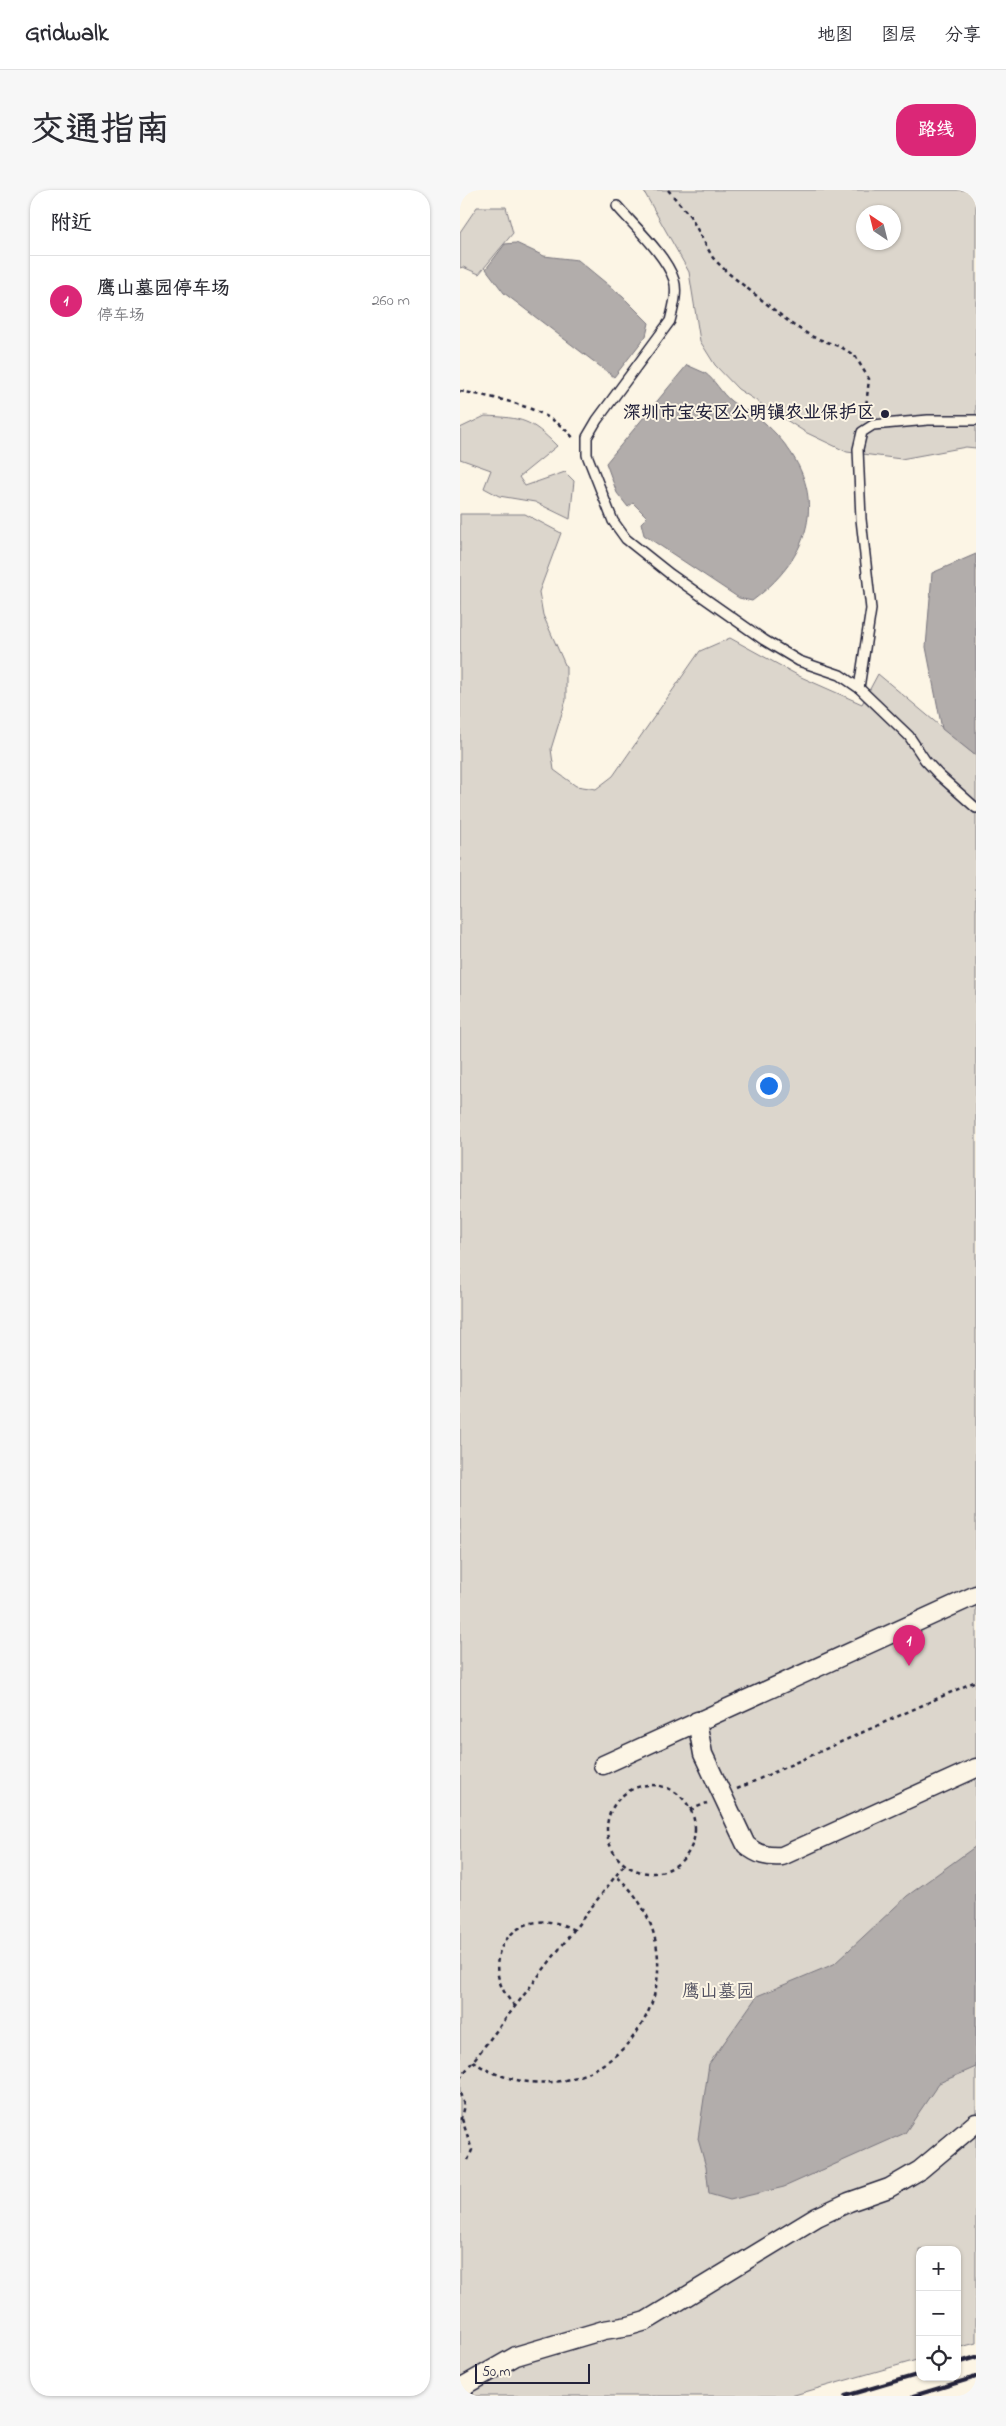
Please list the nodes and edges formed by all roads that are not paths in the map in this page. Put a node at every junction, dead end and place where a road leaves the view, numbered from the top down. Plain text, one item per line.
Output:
1 (617, 206) dead end
2 (976, 420) edge
3 (859, 688) junction
4 (976, 808) edge
5 (976, 1596) edge
6 (697, 1721) junction
7 (603, 1764) dead end
8 (976, 1768) edge
9 (976, 2123) edge
10 (460, 2388) edge

1 - 3 lane
2 - 3 lane
3 - 4 lane
5 - 6 street
6 - 7 street
6 - 8 street
9 - 10 street

